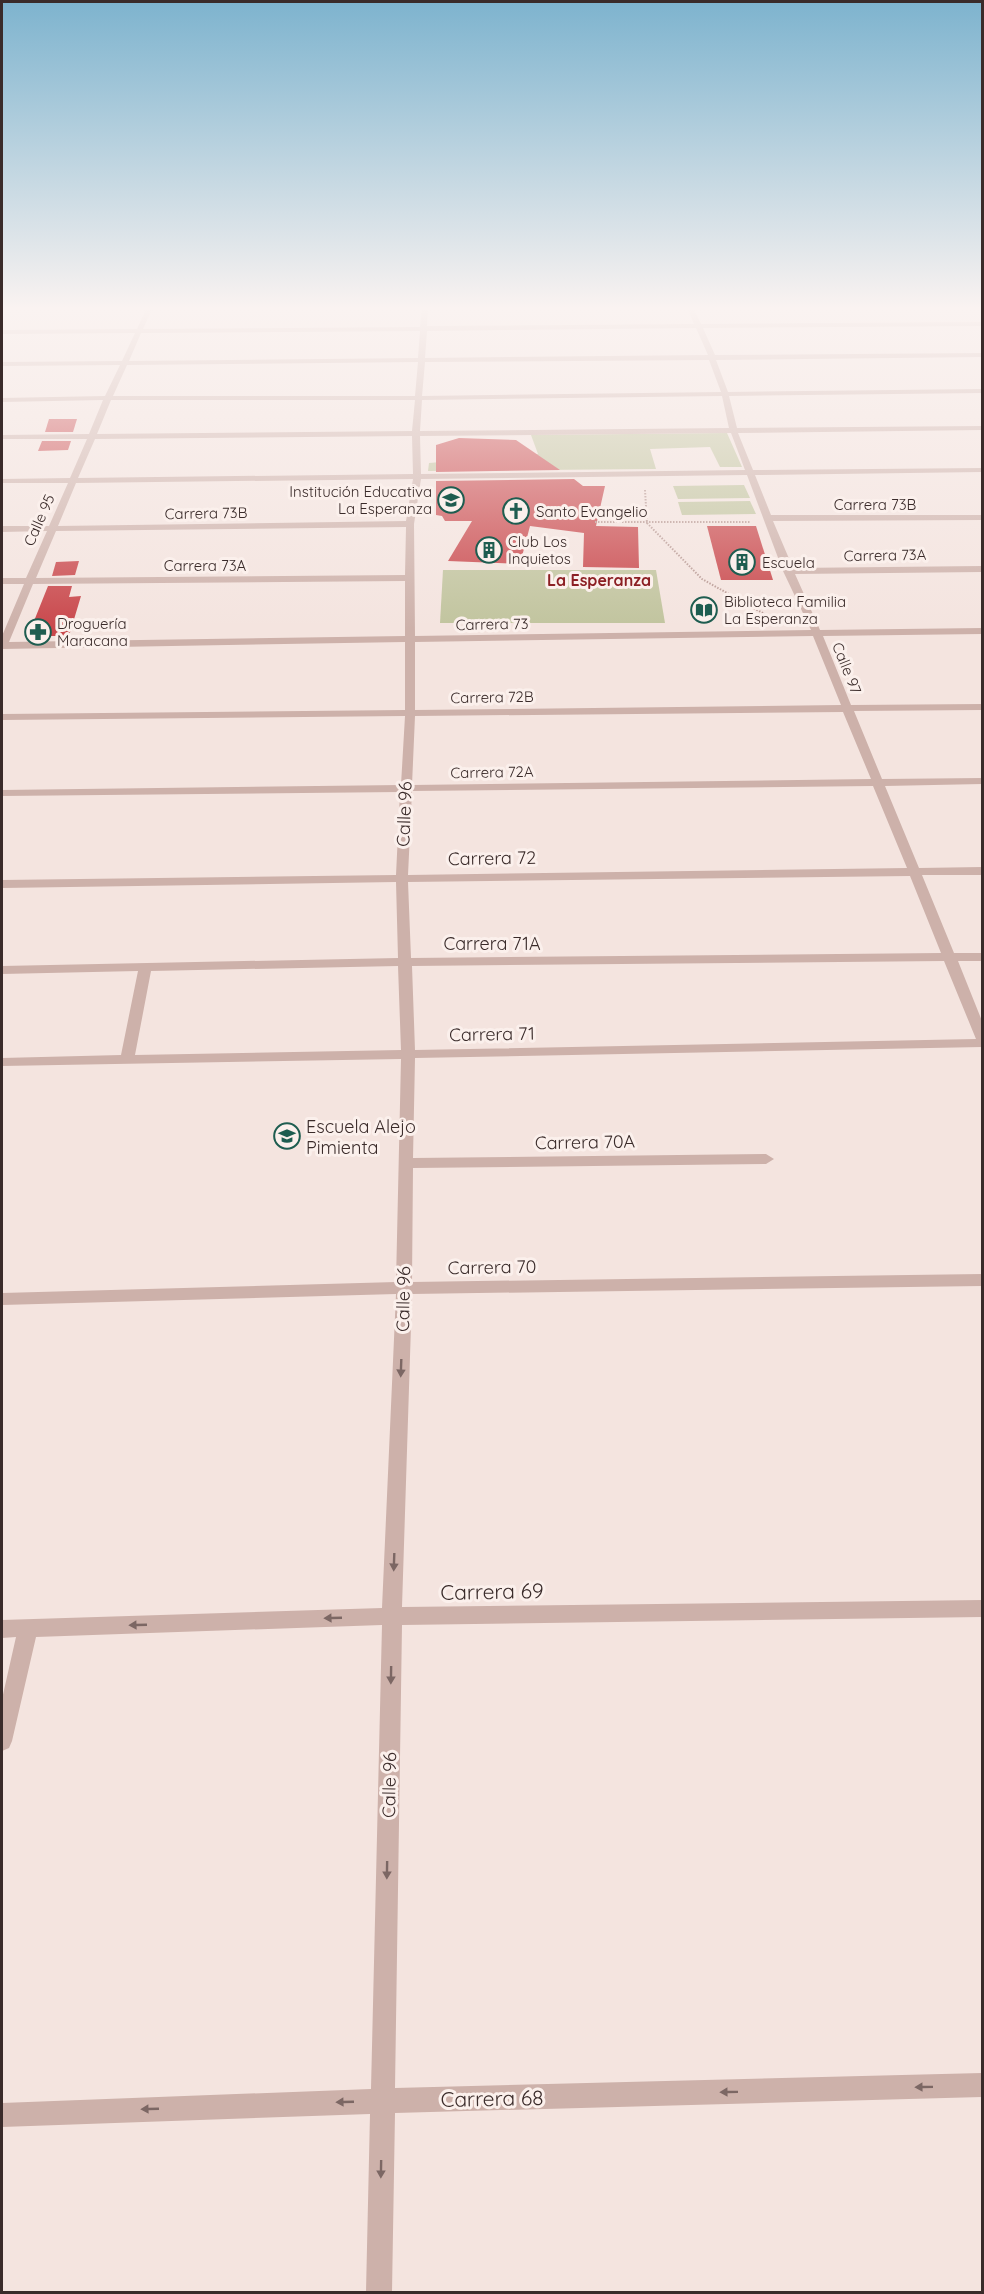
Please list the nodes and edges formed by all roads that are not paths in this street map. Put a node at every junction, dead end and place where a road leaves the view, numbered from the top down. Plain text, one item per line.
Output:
1 (101, 414) edge
2 (417, 414) edge
3 (730, 414) edge
4 (982, 428) edge
5 (733, 429) junction
6 (416, 434) junction
7 (93, 435) junction
8 (2, 436) edge
9 (982, 470) edge
10 (750, 471) junction
11 (417, 477) junction
12 (74, 480) junction
13 (2, 481) edge
14 (982, 518) edge
15 (769, 520) junction
16 (410, 524) junction
17 (52, 528) junction
18 (2, 529) edge
19 (982, 569) edge
20 (788, 571) junction
21 (409, 578) junction
22 (28, 581) junction
23 (2, 582) edge
24 (982, 631) edge
25 (817, 634) junction
26 (410, 640) junction
27 (2, 646) edge
28 (982, 706) edge
29 (848, 708) junction
30 (410, 713) junction
31 (2, 717) edge
32 (982, 781) edge
33 (878, 783) junction
34 (405, 788) junction
35 (2, 793) edge
36 (982, 871) edge
37 (915, 872) junction
38 (402, 877) junction
39 (2, 884) edge
40 (982, 957) edge
41 (950, 958) junction
42 (405, 962) junction
43 (145, 968) junction
44 (2, 970) edge
45 (982, 1037) edge
46 (982, 1043) edge
47 (408, 1053) junction
48 (127, 1059) junction
49 (2, 1062) edge
50 (766, 1159) dead end
51 (405, 1163) junction
52 (982, 1280) edge
53 (404, 1288) junction
54 (2, 1299) edge
55 (982, 1609) edge
56 (392, 1616) junction
57 (28, 1628) junction
58 (2, 1629) edge
59 (2, 1741) edge
60 (982, 2085) edge
61 (382, 2100) junction
62 (2, 2115) edge
63 (379, 2292) edge

1 - 7 street, Calle 95
2 - 6 street, Calle 96
3 - 5 street, Calle 97
4 - 5 street
5 - 6 street
5 - 10 street, Calle 97
6 - 7 street
6 - 11 street, Calle 96
7 - 8 street
7 - 12 street, Calle 95
9 - 10 street
10 - 11 street
10 - 15 street, Calle 97
11 - 12 street
11 - 16 street, Calle 96
12 - 13 street
12 - 17 street, Calle 95
14 - 15 street, Carrera 73B
15 - 20 street, Calle 97
16 - 17 street, Carrera 73B
16 - 21 street, Calle 96
17 - 18 street, Carrera 73B
17 - 22 street, Calle 95
19 - 20 street, Carrera 73A
20 - 25 street, Calle 97
21 - 22 street, Carrera 73A
21 - 26 street, Calle 96
22 - 23 street, Carrera 73A
22 - 27 street, Calle 95
24 - 25 street, Carrera 73
25 - 26 street, Carrera 73
25 - 29 street, Calle 97
26 - 27 street, Carrera 73
26 - 30 street, Calle 96
28 - 29 street, Carrera 72B
29 - 30 street, Carrera 72B
29 - 33 street, Calle 97
30 - 31 street, Carrera 72B
30 - 34 street, Calle 96
32 - 33 street, Carrera 72A
33 - 34 street, Carrera 72A
33 - 37 street, Calle 97
34 - 35 street, Carrera 72A
34 - 38 street, Calle 96
36 - 37 street, Carrera 72
37 - 38 street, Carrera 72
37 - 41 street, Calle 97
38 - 39 street, Carrera 72
38 - 42 street, Calle 96
40 - 41 street, Carrera 71A
41 - 42 street, Carrera 71A
41 - 45 street, Calle 97
42 - 43 street, Carrera 71A
42 - 47 street, Calle 96
43 - 44 street, Carrera 71A
43 - 48 street
46 - 47 street, Carrera 71
47 - 48 street, Carrera 71
47 - 51 street, Calle 96
48 - 49 street, Carrera 71
50 - 51 street, Carrera 70A
51 - 53 street, Calle 96
52 - 53 street, Carrera 70
53 - 54 street, Carrera 70
53 -> 56 street, Calle 96
55 - 56 street, Carrera 69
56 -> 57 street, Carrera 69
56 -> 61 street, Calle 96
57 - 58 street, Carrera 69
57 - 59 street
60 -> 61 street, Carrera 68
61 -> 62 street, Carrera 68
61 -> 63 street, Calle 96

